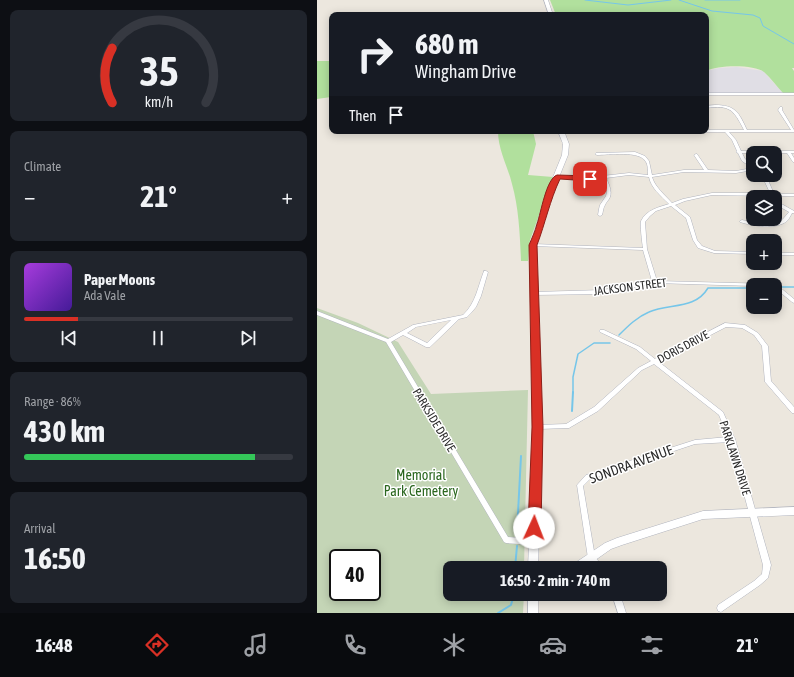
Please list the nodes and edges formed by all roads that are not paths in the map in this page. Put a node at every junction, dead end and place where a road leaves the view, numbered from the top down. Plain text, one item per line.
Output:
1 (546, 0) edge
2 (550, 12) edge
3 (709, 94) edge
4 (794, 94) edge
5 (709, 107) edge
6 (781, 108) dead end
7 (709, 131) edge
8 (726, 131) junction
9 (746, 131) junction
10 (794, 131) edge
11 (562, 134) edge
12 (738, 152) junction
13 (788, 152) junction
14 (794, 152) edge
15 (597, 154) dead end
16 (696, 155) dead end
17 (794, 161) edge
18 (746, 162) edge
19 (706, 170) junction
20 (746, 170) edge
21 (651, 176) junction
22 (557, 177) junction
23 (604, 177) junction
24 (746, 195) edge
25 (794, 195) edge
26 (782, 196) edge
27 (671, 204) junction
28 (782, 206) edge
29 (792, 212) edge
30 (600, 215) dead end
31 (742, 221) dead end
32 (533, 245) junction
33 (645, 249) junction
34 (746, 253) edge
35 (782, 254) edge
36 (794, 254) edge
37 (486, 272) dead end
38 (655, 282) junction
39 (746, 285) edge
40 (782, 292) edge
41 (534, 294) junction
42 (794, 302) edge
43 (317, 313) edge
44 (458, 318) junction
45 (602, 332) dead end
46 (403, 333) junction
47 (388, 341) junction
48 (656, 361) junction
49 (794, 411) edge
50 (538, 427) junction
51 (732, 439) junction
52 (794, 512) edge
53 (753, 513) junction
54 (534, 542) junction
55 (593, 558) junction
56 (533, 561) edge
57 (588, 561) edge
58 (595, 561) edge
59 (533, 601) edge
60 (618, 601) edge
61 (721, 608) dead end
62 (533, 613) edge
63 (622, 613) edge

1 - 2 street
3 - 4 street
5 - 9 street
6 - 10 street
7 - 8 street
8 - 9 street
8 - 12 street
9 - 10 street
11 - 22 street
12 - 13 street
12 - 18 street
13 - 14 street
13 - 17 street
15 - 21 street
16 - 19 street
19 - 20 street
19 - 21 street
21 - 23 street
21 - 27 street
22 - 23 street
22 - 32 street
23 - 30 street
24 - 27 street
25 - 26 street
27 - 33 street
27 - 34 street
28 - 29 street
29 - 31 street
32 - 33 street
32 - 41 street
33 - 38 street
35 - 36 street
37 - 44 street
38 - 39 street, JACKSON STREET
38 - 41 street, JACKSON STREET
40 - 42 street, JACKSON STREET
41 - 50 street
43 - 47 street
44 - 46 street
44 - 46 street
45 - 48 street, PARKLAWN DRIVE
46 - 47 street
47 - 54 street, PARKSIDE DRIVE
48 - 49 street, DORIS DRIVE
48 - 50 street, DORIS DRIVE
48 - 51 street, PARKLAWN DRIVE
50 - 54 street
51 - 53 street, PARKLAWN DRIVE
51 - 55 street, SONDRA AVENUE
52 - 53 street
53 - 55 street
53 - 61 street, PARKLAWN DRIVE
54 - 56 street
55 - 57 street
55 - 58 street
59 - 62 street
60 - 63 street

